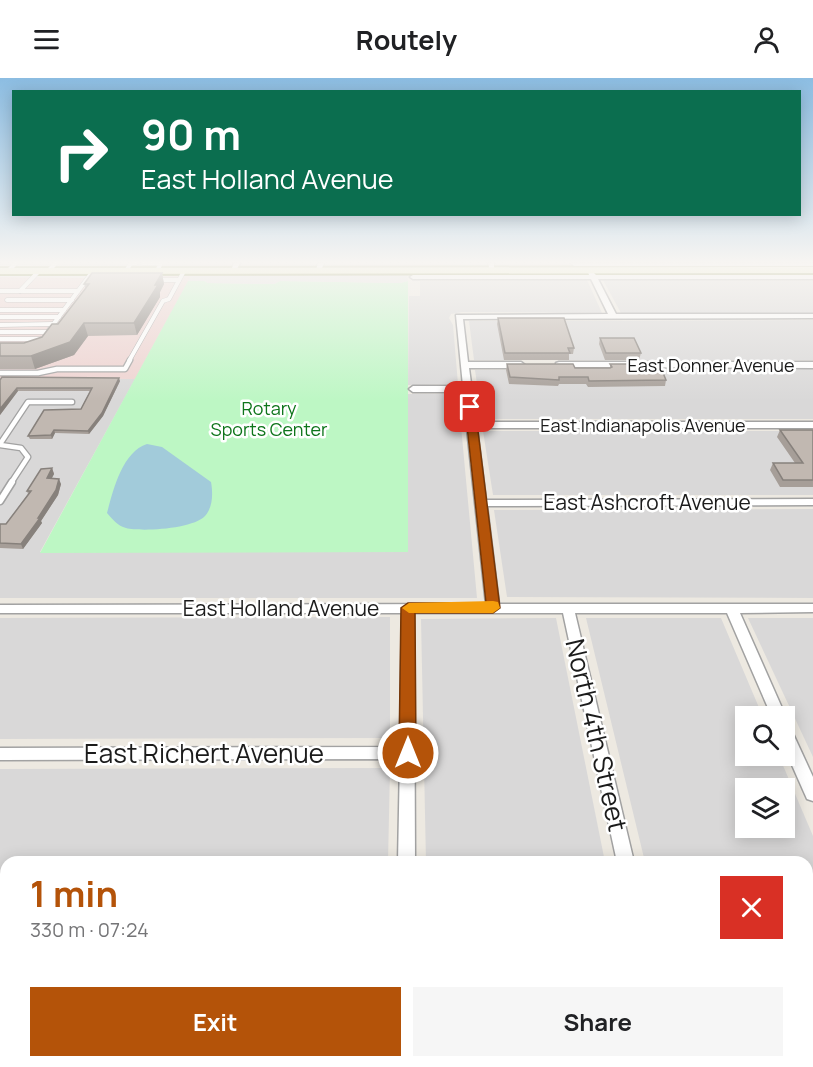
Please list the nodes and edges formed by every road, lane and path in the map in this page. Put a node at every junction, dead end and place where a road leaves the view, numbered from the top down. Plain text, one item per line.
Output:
1 (10, 309) edge
2 (158, 309) edge
3 (610, 309) edge
4 (64, 310) joint
5 (613, 316) junction
6 (813, 316) edge
7 (0, 317) edge
8 (59, 317) junction
9 (53, 324) junction
10 (0, 325) edge
11 (0, 332) edge
12 (48, 332) junction
13 (0, 339) edge
14 (42, 339) junction
15 (38, 346) edge
16 (465, 365) junction
17 (525, 365) edge
18 (549, 365) edge
19 (813, 365) edge
20 (0, 373) edge
21 (413, 389) dead end
22 (468, 389) junction
23 (72, 402) dead end
24 (472, 425) junction
25 (813, 425) edge
26 (0, 445) edge
27 (0, 501) edge
28 (482, 502) junction
29 (813, 502) edge
30 (408, 608) junction
31 (493, 608) junction
32 (568, 608) junction
33 (731, 608) junction
34 (813, 608) edge
35 (0, 609) edge
36 (774, 706) edge
37 (408, 753) junction
38 (0, 754) edge
39 (795, 754) edge
40 (813, 794) edge
41 (407, 856) edge
42 (625, 856) edge

1 - 4 lane
2 - 20 lane
3 - 5 street
4 - 8 lane
5 - 6 street
5 - 16 street
7 - 8 lane
8 - 9 lane
9 - 10 lane
9 - 12 lane
11 - 12 lane
12 - 14 lane
13 - 14 lane
14 - 15 lane
16 - 17 street
16 - 22 street
18 - 19 street, East Donner Avenue
21 - 22 street
22 - 24 street
23 - 26 lane
24 - 25 street, East Indianapolis Avenue
24 - 28 street
26 - 27 lane
28 - 29 street, East Ashcroft Avenue
28 - 31 street
30 - 31 street, East Holland Avenue
30 - 35 street, East Holland Avenue
30 - 37 street
31 - 32 street, East Holland Avenue
32 - 33 street, East Holland Avenue
32 - 42 street, North 4th Street
33 - 34 street, East Holland Avenue
33 - 36 street
37 - 38 street, East Richert Avenue
37 - 41 street
39 - 40 street

